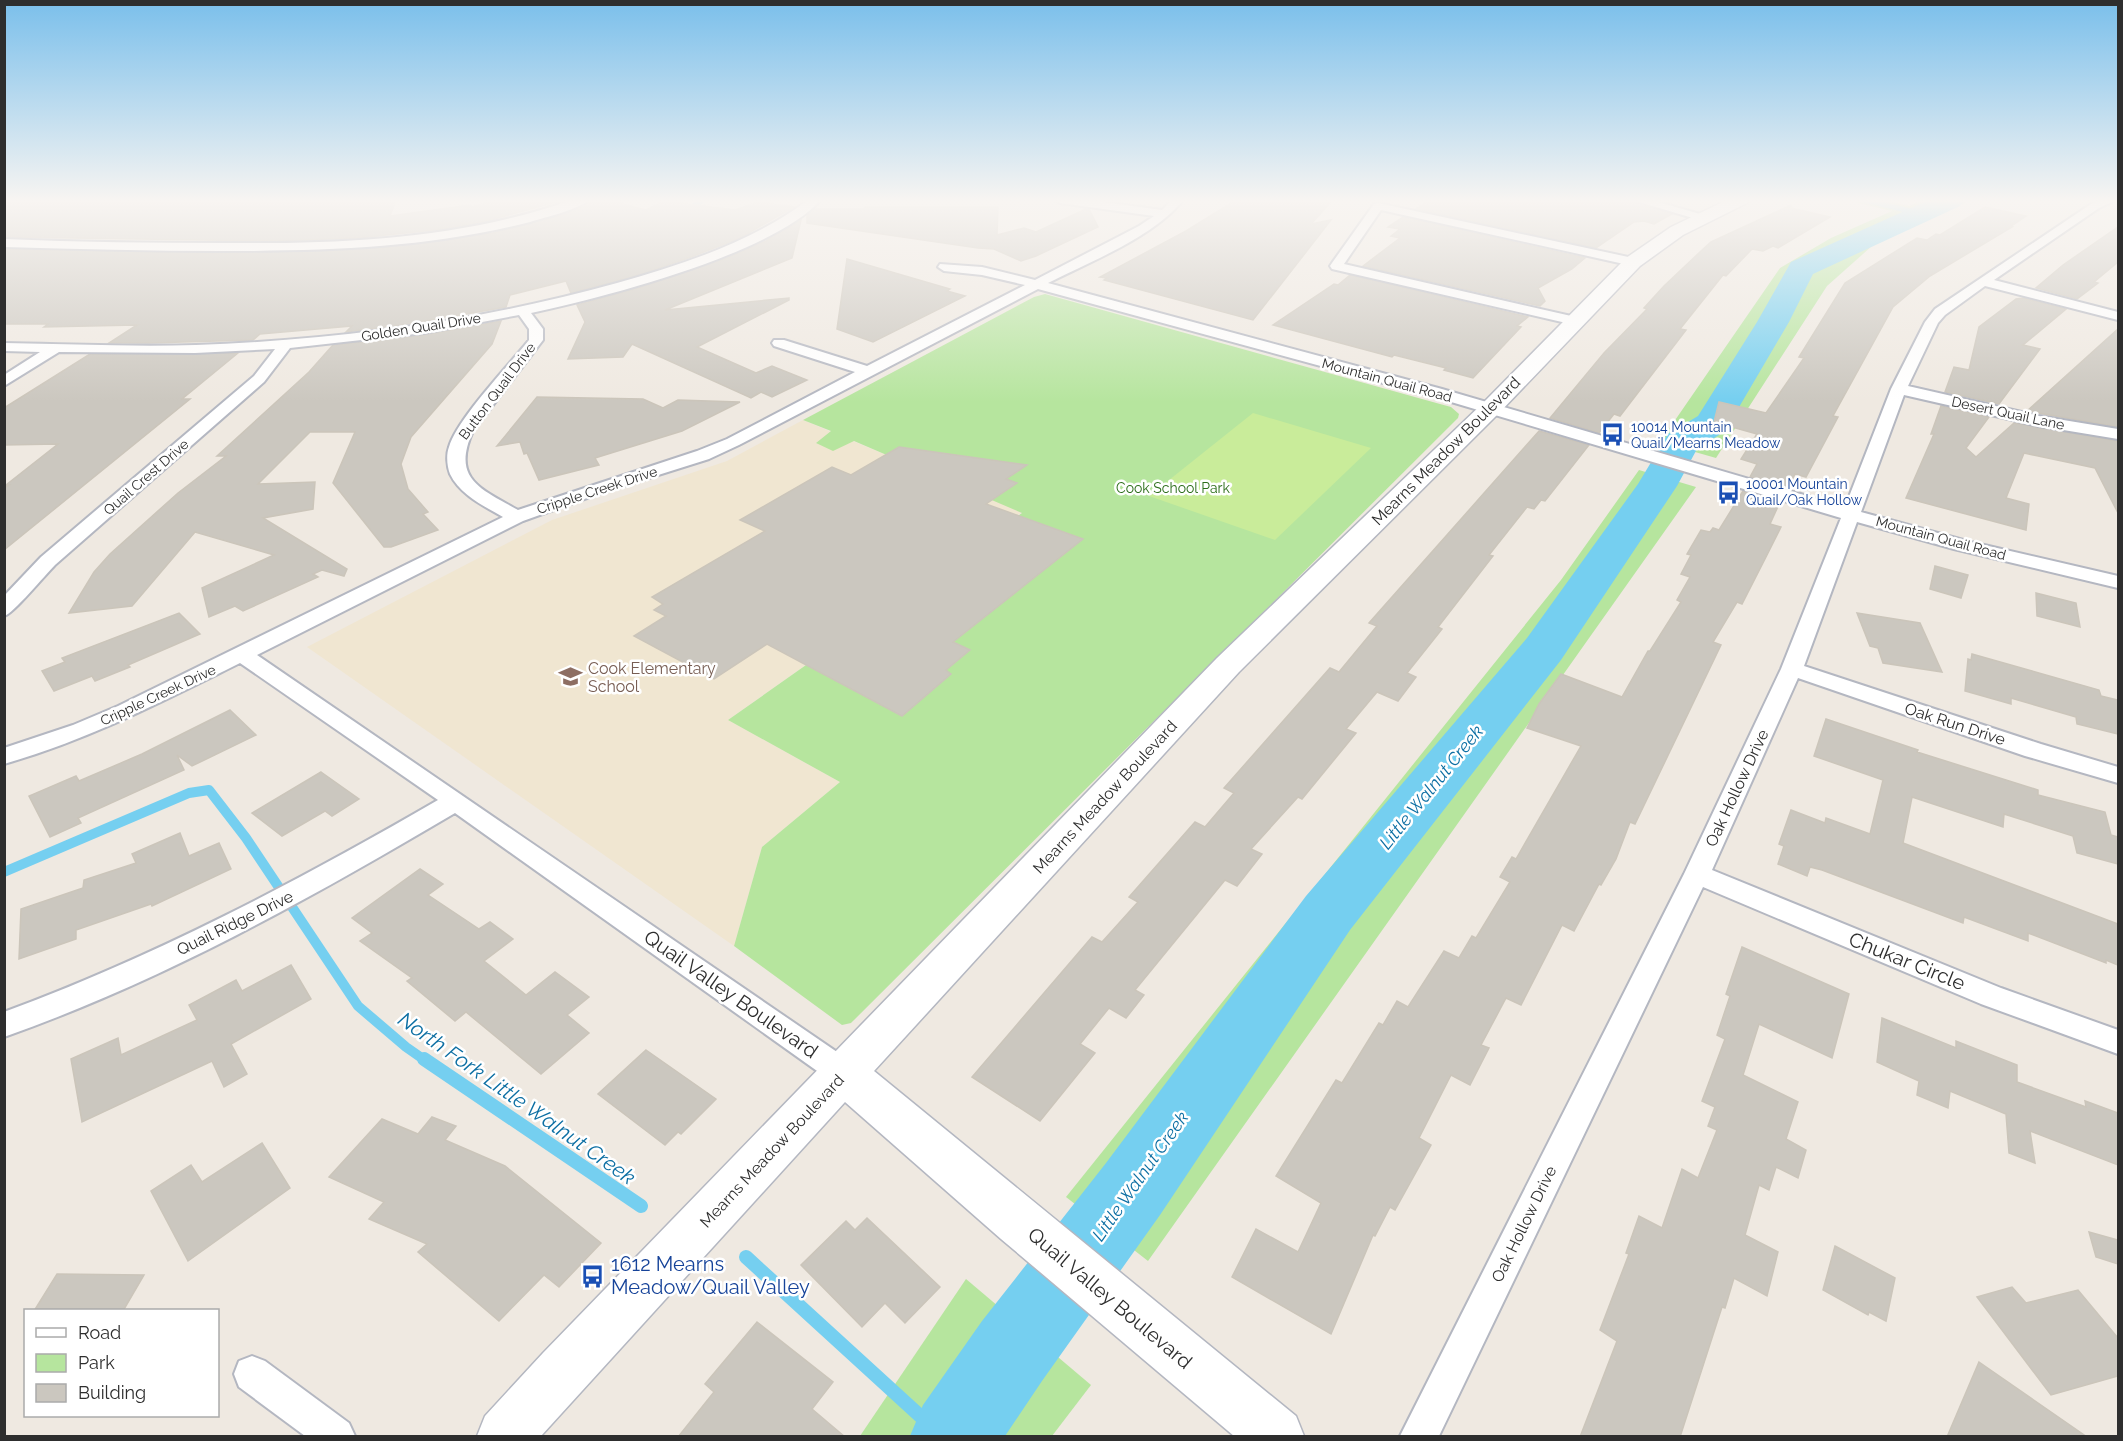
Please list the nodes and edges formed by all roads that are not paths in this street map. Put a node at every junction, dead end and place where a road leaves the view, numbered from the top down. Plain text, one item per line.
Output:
1 (679, 267) edge
2 (946, 267) edge
3 (1069, 267) edge
4 (1341, 267) edge
5 (1628, 267) edge
6 (2006, 267) edge
7 (1985, 282) junction
8 (1036, 284) junction
9 (522, 310) junction
10 (2118, 316) edge
11 (1575, 321) junction
12 (779, 343) dead end
13 (286, 344) junction
14 (4, 347) edge
15 (56, 348) junction
16 (866, 371) junction
17 (4, 382) edge
18 (1899, 388) junction
19 (1491, 408) junction
20 (2118, 434) edge
21 (1852, 513) junction
22 (518, 517) junction
23 (2118, 582) edge
24 (4, 609) edge
25 (243, 655) junction
26 (1792, 669) junction
27 (4, 756) edge
28 (2118, 775) edge
29 (456, 801) junction
30 (1697, 874) junction
31 (4, 1025) edge
32 (2118, 1042) edge
33 (845, 1074) junction
34 (252, 1374) dead end
35 (336, 1437) edge
36 (505, 1437) edge
37 (1276, 1437) edge
38 (1419, 1437) edge

1 - 9 street, Golden Quail Drive
2 - 8 street, Mountain Quail Road
3 - 8 street, Cripple Creek Drive
4 - 11 street
5 - 11 street, Mearns Meadow Boulevard
6 - 7 street, Oak Hollow Drive
7 - 10 street
7 - 18 street, Oak Hollow Drive
8 - 16 street, Cripple Creek Drive
8 - 19 street, Mountain Quail Road
9 - 13 street, Golden Quail Drive
9 - 22 street, Button Quail Drive
11 - 19 street, Mearns Meadow Boulevard
12 - 16 street
13 - 15 street, Golden Quail Drive
13 - 24 street, Quail Crest Drive
14 - 15 street, Golden Quail Drive
15 - 17 street
16 - 22 street, Cripple Creek Drive
18 - 20 street, Desert Quail Lane
18 - 21 street, Oak Hollow Drive
19 - 21 street, Mountain Quail Road
19 - 33 street, Mearns Meadow Boulevard
21 - 23 street, Mountain Quail Road
21 - 26 street, Oak Hollow Drive
22 - 25 street, Cripple Creek Drive
25 - 27 street, Cripple Creek Drive
25 - 29 street, Quail Valley Boulevard
26 - 28 street, Oak Run Drive
26 - 30 street, Oak Hollow Drive
29 - 31 street, Quail Ridge Drive
29 - 33 street, Quail Valley Boulevard
30 - 32 street, Chukar Circle
30 - 38 street, Oak Hollow Drive
33 - 36 street, Mearns Meadow Boulevard
33 - 37 street, Quail Valley Boulevard
34 - 35 street

